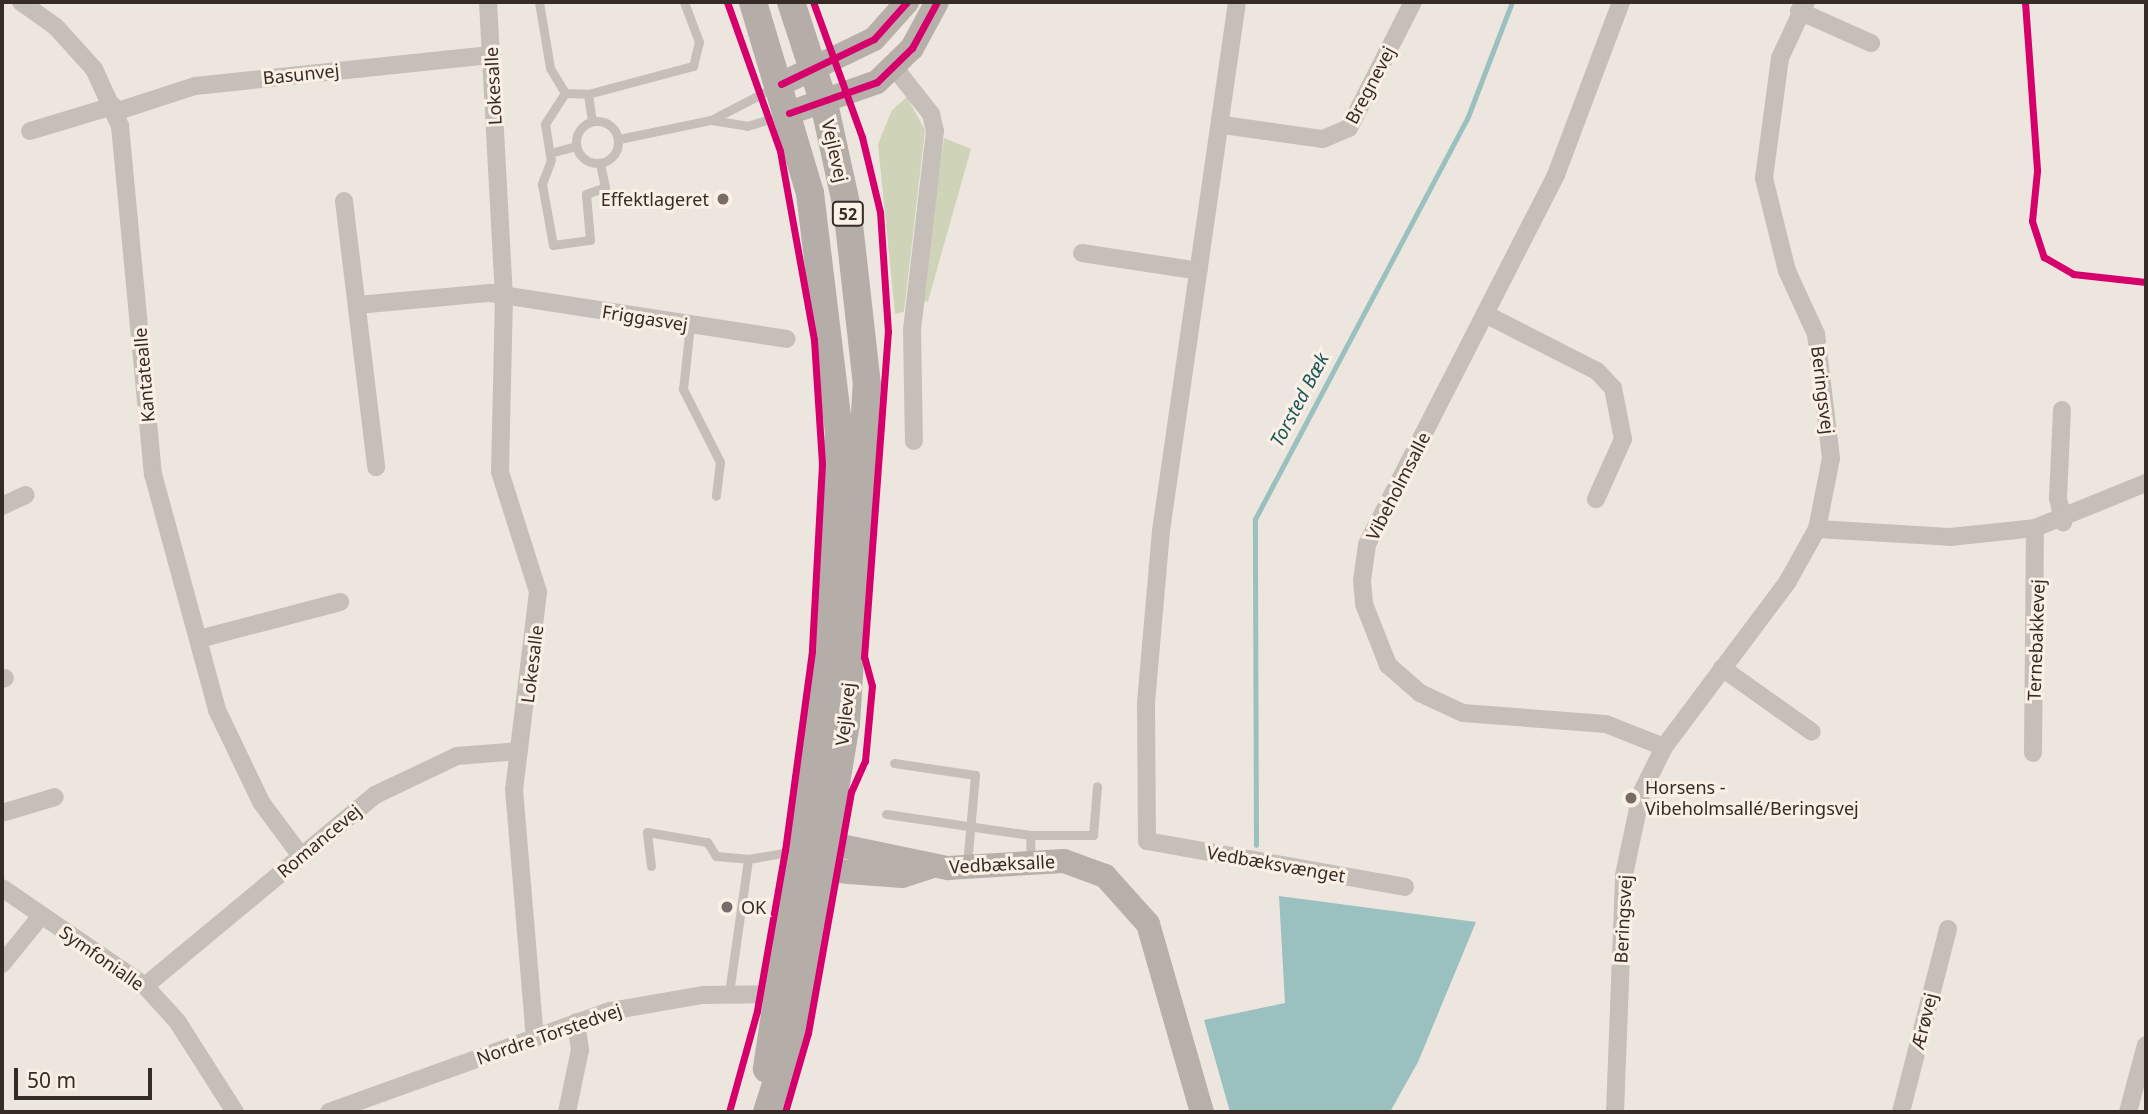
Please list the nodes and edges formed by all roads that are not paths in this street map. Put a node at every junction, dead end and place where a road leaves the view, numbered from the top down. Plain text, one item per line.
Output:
1 (21, 2) edge
2 (488, 2) edge
3 (538, 2) edge
4 (684, 2) edge
5 (753, 2) edge
6 (791, 2) edge
7 (907, 2) edge
8 (937, 2) edge
9 (1237, 2) edge
10 (1413, 2) edge
11 (1621, 2) edge
12 (1803, 6) edge
13 (1871, 43) dead end
14 (492, 55) junction
15 (894, 67) junction
16 (814, 69) junction
17 (781, 84) junction
18 (565, 93) junction
19 (587, 94) junction
20 (824, 103) junction
21 (114, 109) junction
22 (789, 113) junction
23 (711, 120) junction
24 (592, 121) junction
25 (1223, 125) junction
26 (30, 131) dead end
27 (619, 139) junction
28 (576, 146) junction
29 (550, 153) junction
30 (600, 163) junction
31 (344, 201) dead end
32 (1082, 253) dead end
33 (1199, 271) junction
34 (504, 296) junction
35 (357, 305) junction
36 (1485, 314) junction
37 (690, 325) junction
38 (786, 338) dead end
39 (2062, 410) dead end
40 (914, 441) dead end
41 (376, 467) dead end
42 (2146, 483) edge
43 (26, 495) dead end
44 (716, 496) dead end
45 (1596, 499) dead end
46 (2, 506) edge
47 (2063, 522) junction
48 (2035, 528) junction
49 (1817, 529) junction
50 (340, 602) dead end
51 (199, 639) junction
52 (1722, 668) junction
53 (1812, 732) dead end
54 (1664, 747) junction
55 (519, 751) junction
56 (2033, 753) dead end
57 (894, 763) dead end
58 (1097, 786) dead end
59 (55, 797) dead end
60 (2, 813) edge
61 (886, 814) dead end
62 (970, 827) junction
63 (1030, 835) junction
64 (800, 852) junction
65 (301, 856) junction
66 (825, 856) junction
67 (748, 859) junction
68 (1031, 861) junction
69 (651, 866) dead end
70 (966, 866) junction
71 (1405, 887) dead end
72 (2, 888) edge
73 (40, 917) junction
74 (1948, 929) dead end
75 (2, 964) edge
76 (145, 986) junction
77 (729, 993) junction
78 (776, 994) junction
79 (576, 1022) junction
80 (535, 1037) junction
81 (2146, 1045) edge
82 (235, 1112) edge
83 (329, 1112) edge
84 (567, 1112) edge
85 (765, 1112) edge
86 (1202, 1112) edge
87 (1615, 1112) edge
88 (1901, 1112) edge
89 (2128, 1112) edge

1 - 21 street, Kantatealle
2 - 14 street, Lokesalle
3 - 18 lane
4 - 19 lane
5 - 17 main road, 52
6 - 16 main road, 52
7 - 16 street, Vejlevej
8 - 15 street, Vejlevej
9 - 25 street
10 - 25 street, Bregnevej
11 - 36 street, Vibeholmsalle
12 - 13 street, Beringsvej
12 - 49 street, Beringsvej
14 - 21 street, Basunvej
14 - 34 street, Lokesalle
15 - 20 street, Vejlevej
15 - 40 street
16 - 17 street, Vejlevej
16 - 20 main road, 52
17 - 22 main road, Vejlevej / 52
17 - 23 lane, Vejlevej
18 - 19 lane
18 - 29 lane
19 - 24 lane
20 - 22 street, Vejlevej
20 - 66 main road, Vejlevej / 52
21 - 26 street
21 - 51 street, Kantatealle
22 - 23 lane, Vejlevej
22 - 64 main road, Vejlevej / 52
23 - 27 lane, Vejlevej
24 - 27 lane
24 - 28 lane
25 - 33 street
27 - 30 lane
28 - 29 lane
28 - 30 lane
29 - 30 lane
31 - 35 street
32 - 33 street
33 - 71 street, Vedbæksvænget
34 - 35 street
34 - 37 street, Friggasvej
34 - 55 street, Lokesalle
35 - 41 street
36 - 45 street
36 - 54 street, Vibeholmsalle
37 - 38 street, Friggasvej
37 - 44 lane
39 - 47 street
42 - 47 street
43 - 46 street
47 - 48 street
48 - 49 street
48 - 56 street, Ternebakkevej
49 - 52 street, Beringsvej
50 - 51 street
51 - 65 street, Kantatealle
52 - 53 street
52 - 54 street, Beringsvej
54 - 87 street, Beringsvej
55 - 65 street, Romancevej
55 - 80 street, Lokesalle
57 - 62 lane
58 - 63 lane
59 - 60 street
61 - 62 lane
62 - 63 lane
62 - 70 lane
63 - 68 lane
64 - 66 street
64 - 67 lane
64 - 78 main road, Vejlevej / 52
65 - 76 street, Romancevej
66 - 70 street, Vedbæksalle
66 - 85 main road, Vejlevej / 52
67 - 69 lane
67 - 77 lane
68 - 70 street, Vedbæksalle
68 - 86 street, Vedbæksalle
72 - 73 street, Symfonialle
73 - 75 street
73 - 76 street, Symfonialle
74 - 88 street, Ærøvej
76 - 82 street, Symfonialle
77 - 78 street, Nordre Torstedvej
77 - 79 street, Nordre Torstedvej
78 - 85 main road, Vejlevej / 52
79 - 80 street, Nordre Torstedvej
79 - 84 street
80 - 83 street, Nordre Torstedvej
81 - 89 street

